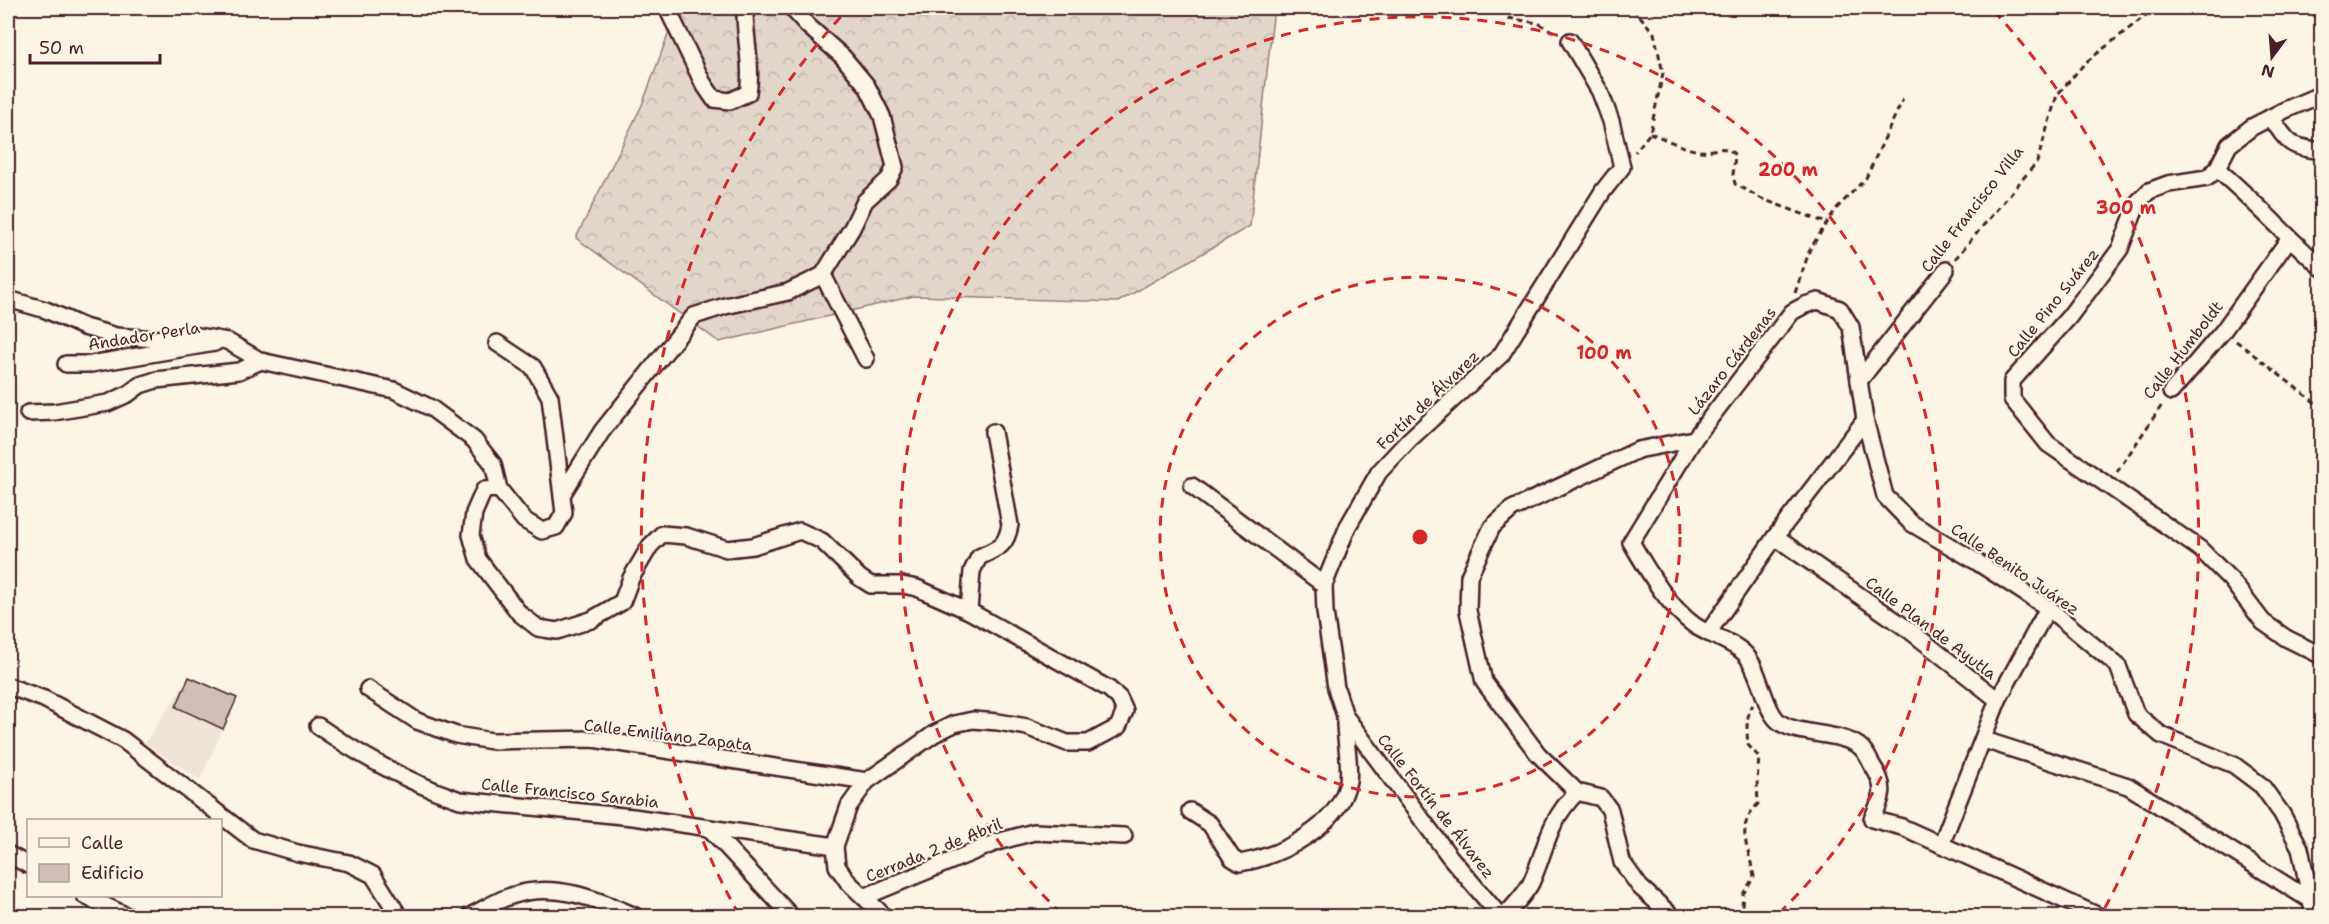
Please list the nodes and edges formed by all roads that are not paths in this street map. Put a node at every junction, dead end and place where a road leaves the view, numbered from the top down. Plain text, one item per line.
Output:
1 (667, 8) edge
2 (745, 8) edge
3 (792, 8) edge
4 (1570, 42) road end
5 (2322, 94) edge
6 (2271, 117) junction
7 (2322, 151) edge
8 (2217, 169) junction
9 (2289, 239) junction
10 (2322, 268) edge
11 (1946, 270) road end
12 (823, 275) junction
13 (8, 299) edge
14 (227, 341) junction
15 (496, 343) dead end
16 (866, 360) dead end
17 (261, 361) junction
18 (66, 364) dead end
19 (1859, 381) junction
20 (2171, 392) road end
21 (28, 413) dead end
22 (1865, 420) junction
23 (993, 432) dead end
24 (1694, 439) junction
25 (1192, 486) dead end
26 (499, 489) junction
27 (563, 493) junction
28 (1775, 537) junction
29 (1324, 585) junction
30 (2048, 608) junction
31 (969, 611) junction
32 (1708, 633) junction
33 (2322, 656) edge
34 (8, 686) edge
35 (368, 689) dead end
36 (1998, 700) junction
37 (1345, 716) junction
38 (318, 726) dead end
39 (1984, 740) junction
40 (867, 781) junction
41 (1577, 792) junction
42 (1190, 811) dead end
43 (709, 828) junction
44 (1124, 836) dead end
45 (1941, 844) junction
46 (835, 846) junction
47 (8, 854) edge
48 (27, 864) edge
49 (87, 897) edge
50 (864, 897) junction
51 (2310, 900) junction
52 (128, 916) edge
53 (399, 916) edge
54 (470, 916) edge
55 (635, 916) edge
56 (791, 916) edge
57 (884, 916) edge
58 (1500, 916) edge
59 (1505, 916) edge
60 (1672, 916) edge
61 (2100, 916) edge
62 (2314, 916) edge

1 - 2 street
3 - 12 street
4 - 29 street, Fortín de Álvarez
5 - 6 street
6 - 7 street
6 - 8 street
8 - 9 street
8 - 33 street, Calle Pino Suárez
9 - 10 street
9 - 20 street, Calle Humboldt
11 - 19 street, Calle Francisco Villa
12 - 16 street
12 - 27 street
13 - 14 street
14 - 17 street
14 - 18 street, Andador Perla
15 - 27 street
17 - 21 street
17 - 26 street
19 - 22 street, Lázaro Cárdenas
19 - 24 street, Lázaro Cárdenas
22 - 28 street
22 - 30 street, Calle Benito Juárez
23 - 31 street
24 - 32 street, Lázaro Cárdenas
24 - 41 street
25 - 29 street
26 - 27 street
26 - 31 street
28 - 32 street
28 - 36 street, Calle Plan de Ayutla
29 - 37 street, Fortín de Álvarez
30 - 36 street
30 - 51 street, Calle Benito Juárez
31 - 40 street
32 - 45 street
34 - 53 street
35 - 40 street, Calle Emiliano Zapata
36 - 39 street, Calle Plan de Ayutla
37 - 42 street
37 - 58 street, Calle Fortín de Álvarez
38 - 43 street, Calle Francisco Sarabia
39 - 45 street, Calle Plan de Ayutla
39 - 51 street
40 - 46 street
41 - 59 street
41 - 60 street
43 - 46 street, Calle Francisco Sarabia
43 - 56 street
44 - 50 street, Cerrada 2 de Abril
45 - 61 street
46 - 50 street
47 - 48 street
49 - 52 street
50 - 57 street
51 - 62 street, Calle Benito Juárez
54 - 55 street

